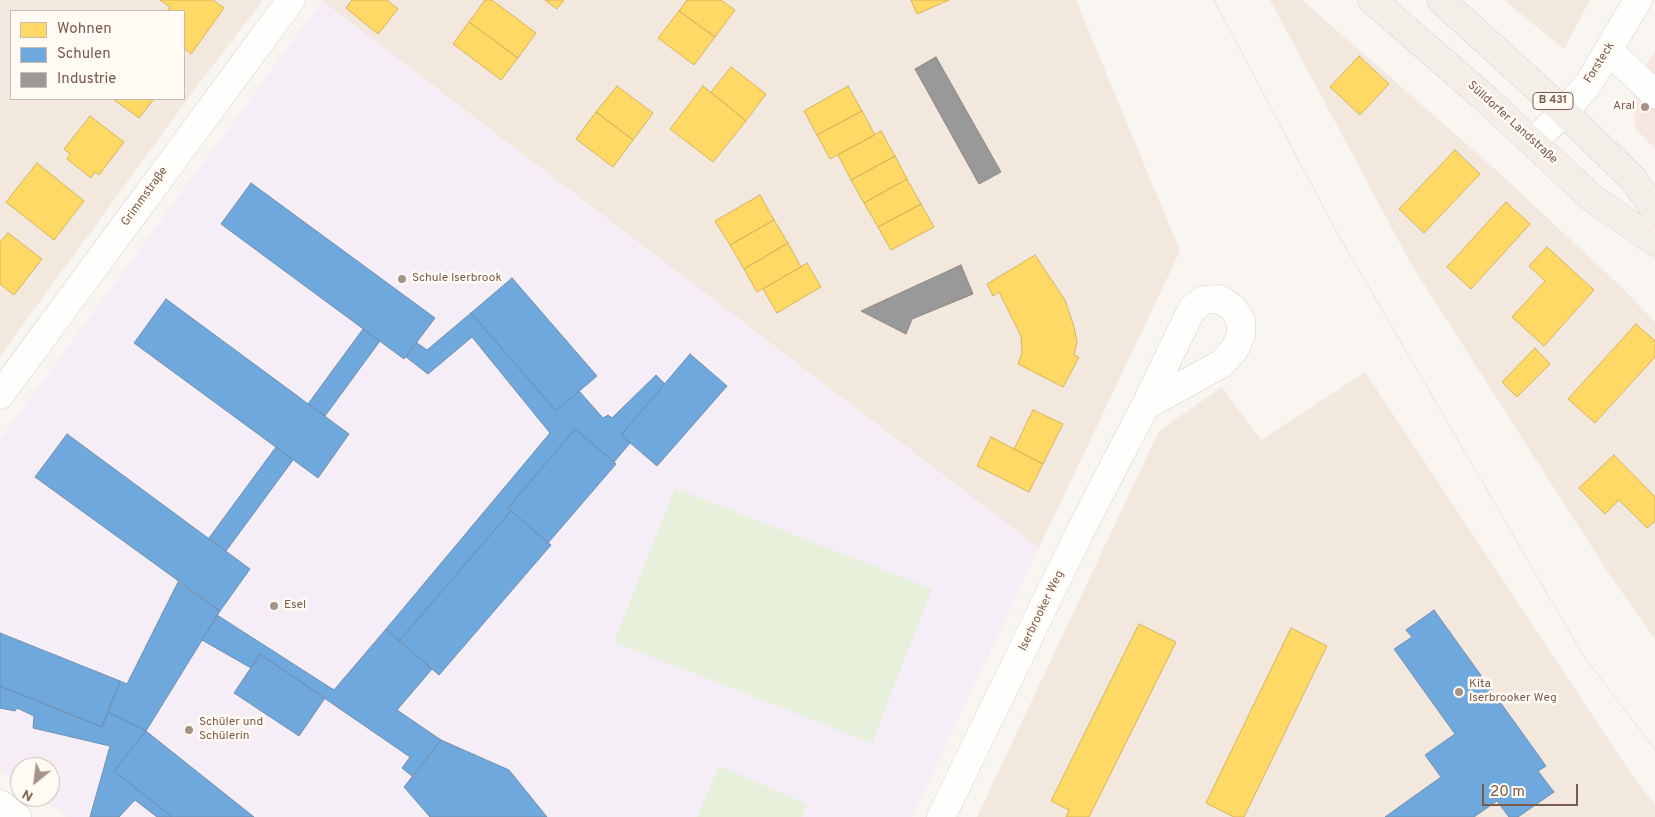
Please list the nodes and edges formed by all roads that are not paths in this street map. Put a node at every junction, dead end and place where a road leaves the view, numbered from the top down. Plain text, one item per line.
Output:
1 (291, 0) edge
2 (1372, 0) edge
3 (1441, 0) edge
4 (1638, 0) edge
5 (1608, 50) junction
6 (1655, 94) edge
7 (1564, 112) junction
8 (1533, 142) junction
9 (1655, 210) edge
10 (1655, 242) edge
11 (0, 395) edge
12 (1145, 406) dead end
13 (0, 804) edge
14 (18, 817) edge
15 (941, 817) edge

1 - 11 street, Grimmstraße
2 - 8 main road, Sülldorfer Landstraße
3 - 7 main road, B 431
4 - 5 street, Forsteck
5 - 6 street
5 - 7 street, Forsteck
7 - 8 street, Forsteck
7 - 9 main road, B 431
8 - 10 main road, Sülldorfer Landstraße
12 - 15 street, Iserbrooker Weg
13 - 14 street

